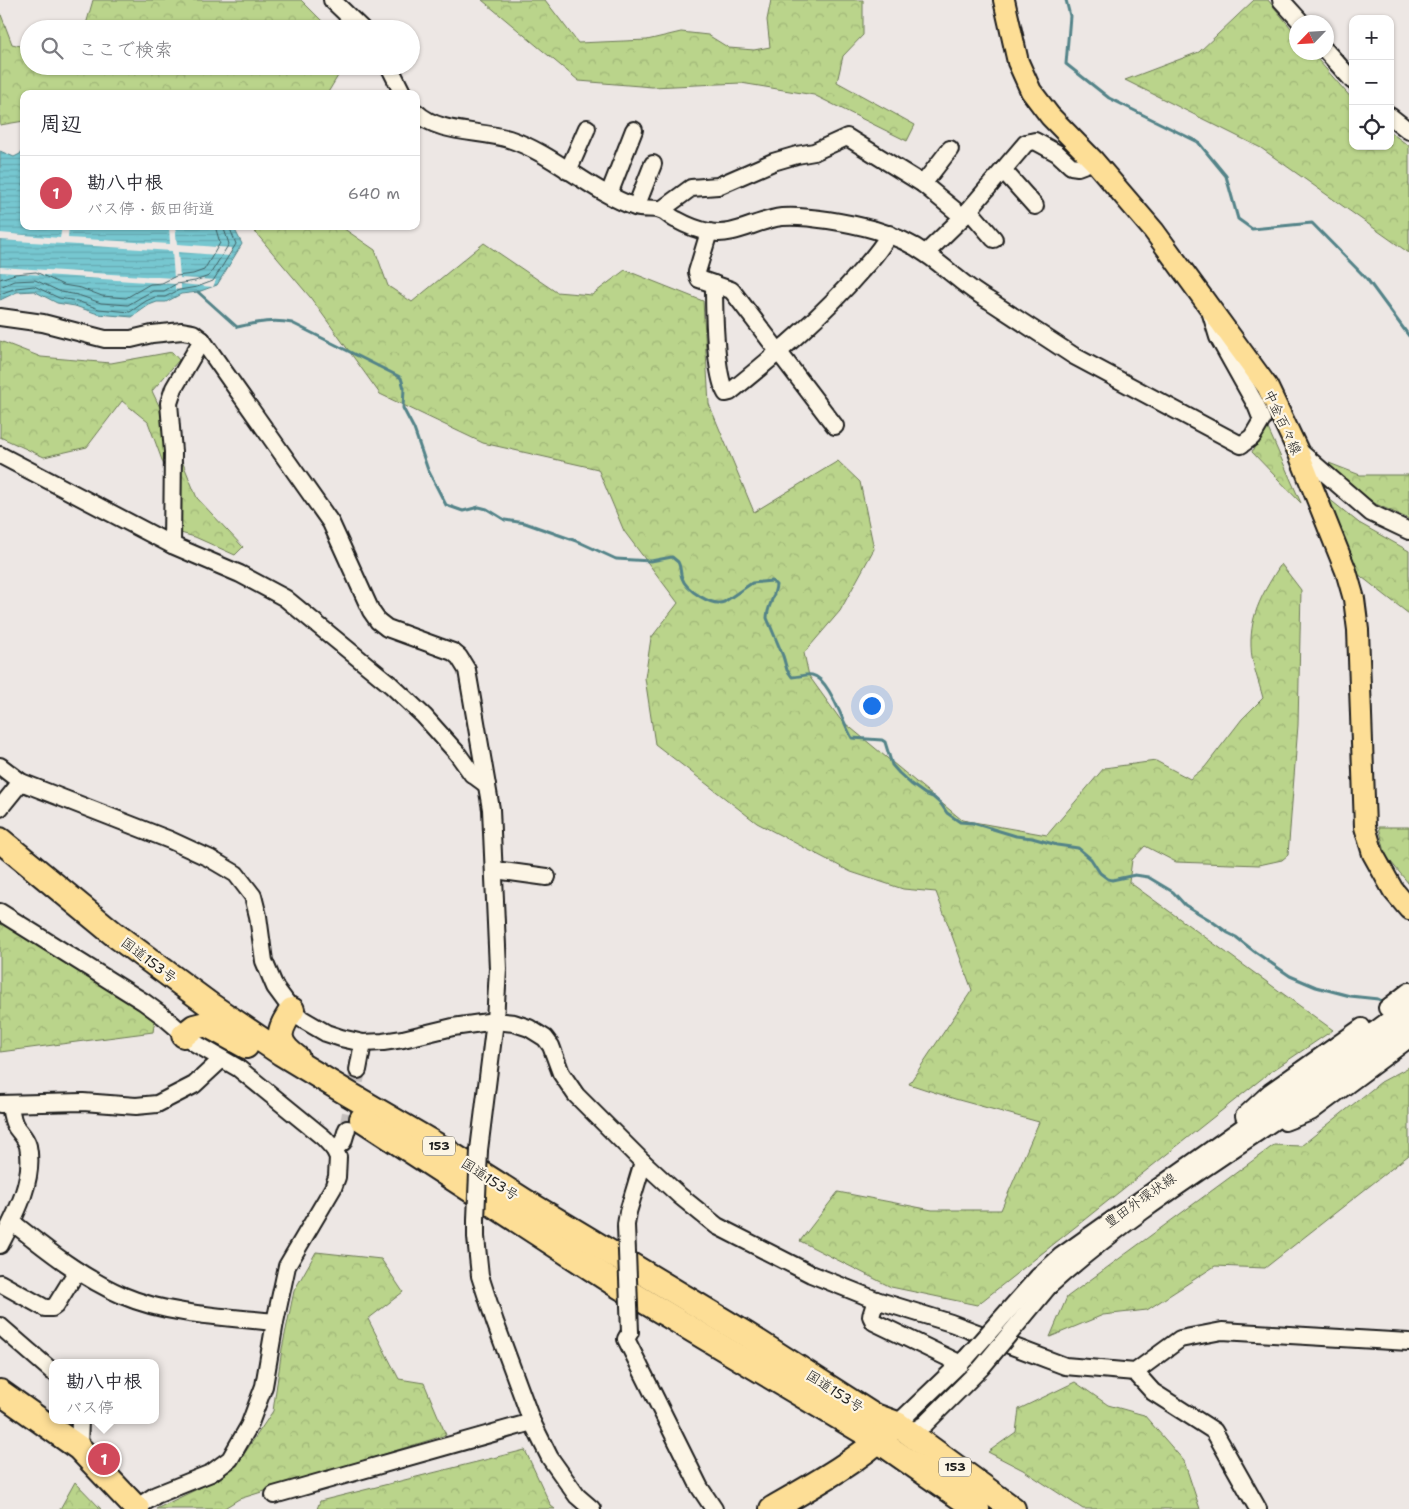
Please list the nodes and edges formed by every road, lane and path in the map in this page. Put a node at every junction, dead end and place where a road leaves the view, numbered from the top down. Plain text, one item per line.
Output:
1 (332, 0) edge
2 (1004, 0) edge
3 (1281, 0) edge
4 (1295, 15) edge
5 (353, 20) edge
6 (1334, 60) edge
7 (394, 75) edge
8 (1349, 77) edge
9 (401, 90) edge
10 (420, 115) edge
11 (1394, 119) edge
12 (587, 128) dead end
13 (634, 130) dead end
14 (1409, 131) edge
15 (950, 149) dead end
16 (1094, 161) junction
17 (653, 164) dead end
18 (1002, 170) junction
19 (568, 171) junction
20 (923, 184) junction
21 (610, 194) junction
22 (1035, 206) dead end
23 (636, 207) junction
24 (661, 210) junction
25 (966, 214) junction
26 (709, 232) junction
27 (889, 234) junction
28 (994, 239) dead end
29 (926, 253) junction
30 (714, 284) junction
31 (1208, 305) junction
32 (0, 317) edge
33 (202, 340) junction
34 (778, 353) junction
35 (835, 426) dead end
36 (1297, 449) junction
37 (0, 454) edge
38 (1409, 531) edge
39 (172, 545) junction
40 (0, 766) edge
41 (487, 785) junction
42 (16, 788) junction
43 (0, 808) edge
44 (0, 840) edge
45 (0, 854) edge
46 (495, 870) junction
47 (547, 877) dead end
48 (1409, 909) edge
49 (0, 912) edge
50 (1409, 991) edge
51 (210, 1005) junction
52 (1409, 1005) edge
53 (292, 1010) junction
54 (496, 1021) junction
55 (1409, 1022) edge
56 (184, 1034) junction
57 (1409, 1039) edge
58 (363, 1043) junction
59 (261, 1054) junction
60 (222, 1059) junction
61 (358, 1070) tunnel mouth
62 (347, 1093) junction
63 (1292, 1100) junction
64 (5, 1104) edge
65 (347, 1129) tunnel mouth
66 (1259, 1132) junction
67 (334, 1148) junction
68 (643, 1162) junction
69 (1194, 1162) junction
70 (12, 1222) junction
71 (0, 1245) edge
72 (77, 1272) junction
73 (1044, 1282) junction
74 (0, 1283) edge
75 (876, 1300) junction
76 (274, 1322) junction
77 (0, 1326) edge
78 (1409, 1342) edge
79 (964, 1360) junction
80 (49, 1369) edge
81 (1135, 1372) junction
82 (0, 1392) edge
83 (532, 1422) junction
84 (80, 1424) edge
85 (904, 1429) junction
86 (885, 1445) junction
87 (79, 1448) junction
88 (274, 1495) dead end
89 (137, 1508) edge
90 (592, 1509) edge
91 (714, 1509) edge
92 (772, 1509) edge
93 (798, 1509) edge
94 (977, 1509) edge
95 (1013, 1509) edge
96 (1258, 1509) edge

1 - 5 street
2 - 16 main road, 中金百々線
3 - 4 street
6 - 8 street
7 - 9 street
10 - 19 street
11 - 14 street
12 - 19 street
13 - 21 street
15 - 20 street
16 - 18 street
16 - 31 main road, 中金百々線
17 - 23 street
18 - 22 street
18 - 25 street
19 - 21 street
20 - 24 street
20 - 25 street
21 - 23 street
23 - 24 street
24 - 26 street
25 - 28 street
25 - 29 street
26 - 27 street
26 - 30 street
27 - 29 street
27 - 34 street
29 - 31 street
30 - 34 street
30 - 34 street
31 - 36 main road, 中金百々線
32 - 33 street
33 - 39 street
33 - 41 street
34 - 35 street
36 - 38 street
36 - 48 main road, 中金百々線
37 - 39 street
39 - 41 street
40 - 42 street
41 - 46 street
42 - 43 street
42 - 53 street
44 - 51 highway, 国道153号 / 153
45 - 59 highway, 国道153号 / 153
46 - 47 street
46 - 54 street
49 - 56 street
50 - 69 street
51 - 53 highway
51 - 62 highway, 国道153号 / 153
52 - 63 street, 豊田外環状線
53 - 58 street
53 - 62 highway
54 - 58 street
54 - 68 street
54 - 83 street, bridge
55 - 63 street, 豊田外環状線
56 - 59 highway, 153
56 - 60 street
57 - 66 street
58 - 61 street
59 - 86 highway, 国道153号 / 153
60 - 64 street
60 - 67 street
62 - 85 highway, 国道153号 / 153
63 - 66 street, 豊田外環状線
63 - 69 street, 豊田外環状線
64 - 70 street
65 - 67 street
66 - 73 street, 豊田外環状線
67 - 76 street
68 - 75 street
68 - 91 street, bridge
69 - 73 street, 豊田外環状線
70 - 71 street
70 - 72 street
72 - 74 street
72 - 76 street
73 - 79 street, 豊田外環状線, bridge
73 - 85 street, 豊田外環状線, bridge
75 - 79 street
75 - 81 street
76 - 89 street
77 - 80 street
78 - 81 street
79 - 85 street, 豊田外環状線
81 - 96 street
82 - 87 highway
83 - 88 street
83 - 90 street
84 - 87 street
85 - 86 highway
85 - 95 highway, 国道153号 / 153
86 - 92 highway
86 - 93 highway
86 - 94 highway, 国道153号 / 153
87 - 89 highway

